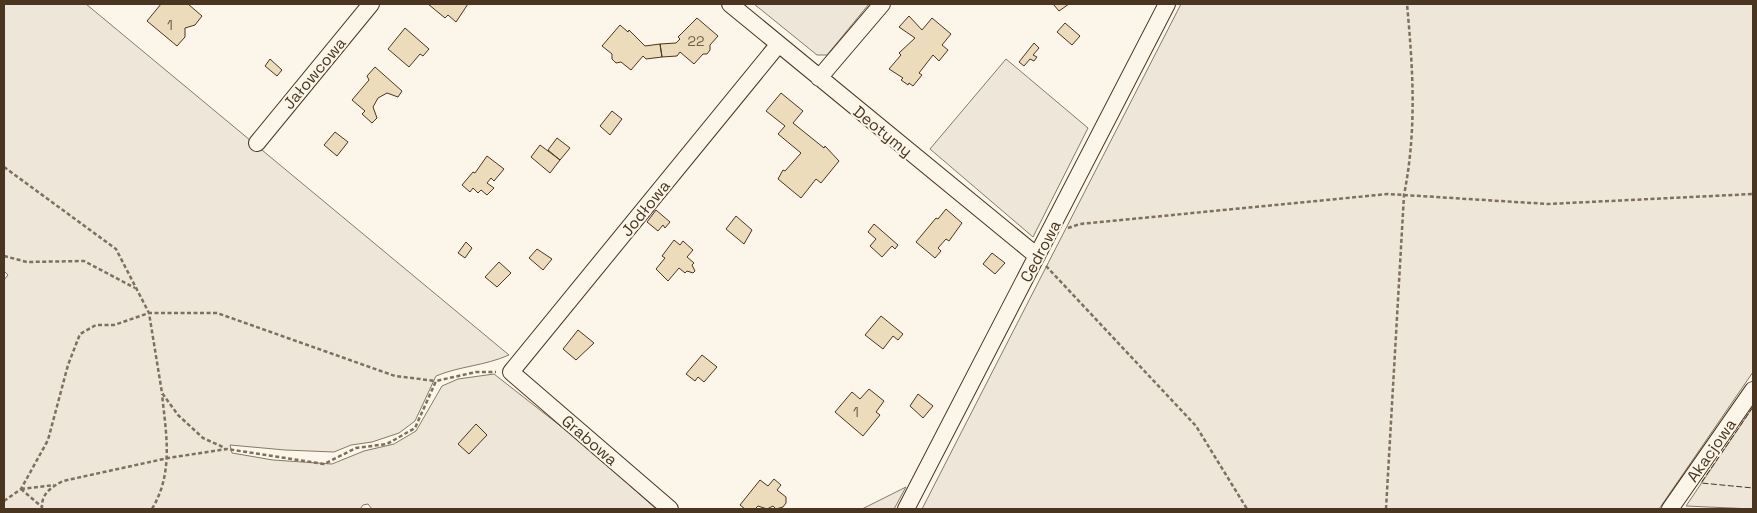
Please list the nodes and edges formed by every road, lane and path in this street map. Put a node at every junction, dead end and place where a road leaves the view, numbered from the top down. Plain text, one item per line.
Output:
1 (372, 4) edge
2 (730, 4) edge
3 (882, 4) edge
4 (1407, 4) edge
5 (1162, 6) edge
6 (778, 45) junction
7 (819, 78) junction
8 (257, 143) dead end
9 (4, 167) edge
10 (1753, 194) edge
11 (1404, 195) junction
12 (1050, 234) junction
13 (4, 256) edge
14 (1037, 256) junction
15 (136, 289) junction
16 (149, 313) junction
17 (511, 372) junction
18 (436, 381) junction
19 (1753, 390) edge
20 (162, 393) junction
21 (227, 449) junction
22 (168, 458) junction
23 (56, 484) junction
24 (21, 489) junction
25 (4, 501) edge
26 (909, 503) edge
27 (42, 508) edge
28 (152, 509) edge
29 (670, 509) edge
30 (1247, 509) edge
31 (1386, 509) edge
32 (1670, 509) edge

1 - 8 street, Jałowcowa
2 - 6 street, Deotymy
3 - 7 street
4 - 11 path
5 - 12 street, Cedrowa
6 - 7 street, Deotymy
6 - 17 street, Jodłowa
7 - 14 street, Deotymy
9 - 15 path
10 - 11 path
11 - 12 path
11 - 31 path
12 - 14 street, Cedrowa
13 - 15 path
14 - 26 street, Cedrowa
14 - 30 path
15 - 16 path
16 - 18 path
16 - 20 path
16 - 24 path
17 - 18 path
17 - 29 street, Grabowa
18 - 21 path
19 - 32 street, Akacjowa
20 - 21 path
20 - 22 path
21 - 22 path
22 - 23 path
22 - 28 path
23 - 24 path
23 - 27 path
24 - 25 path
24 - 27 path

